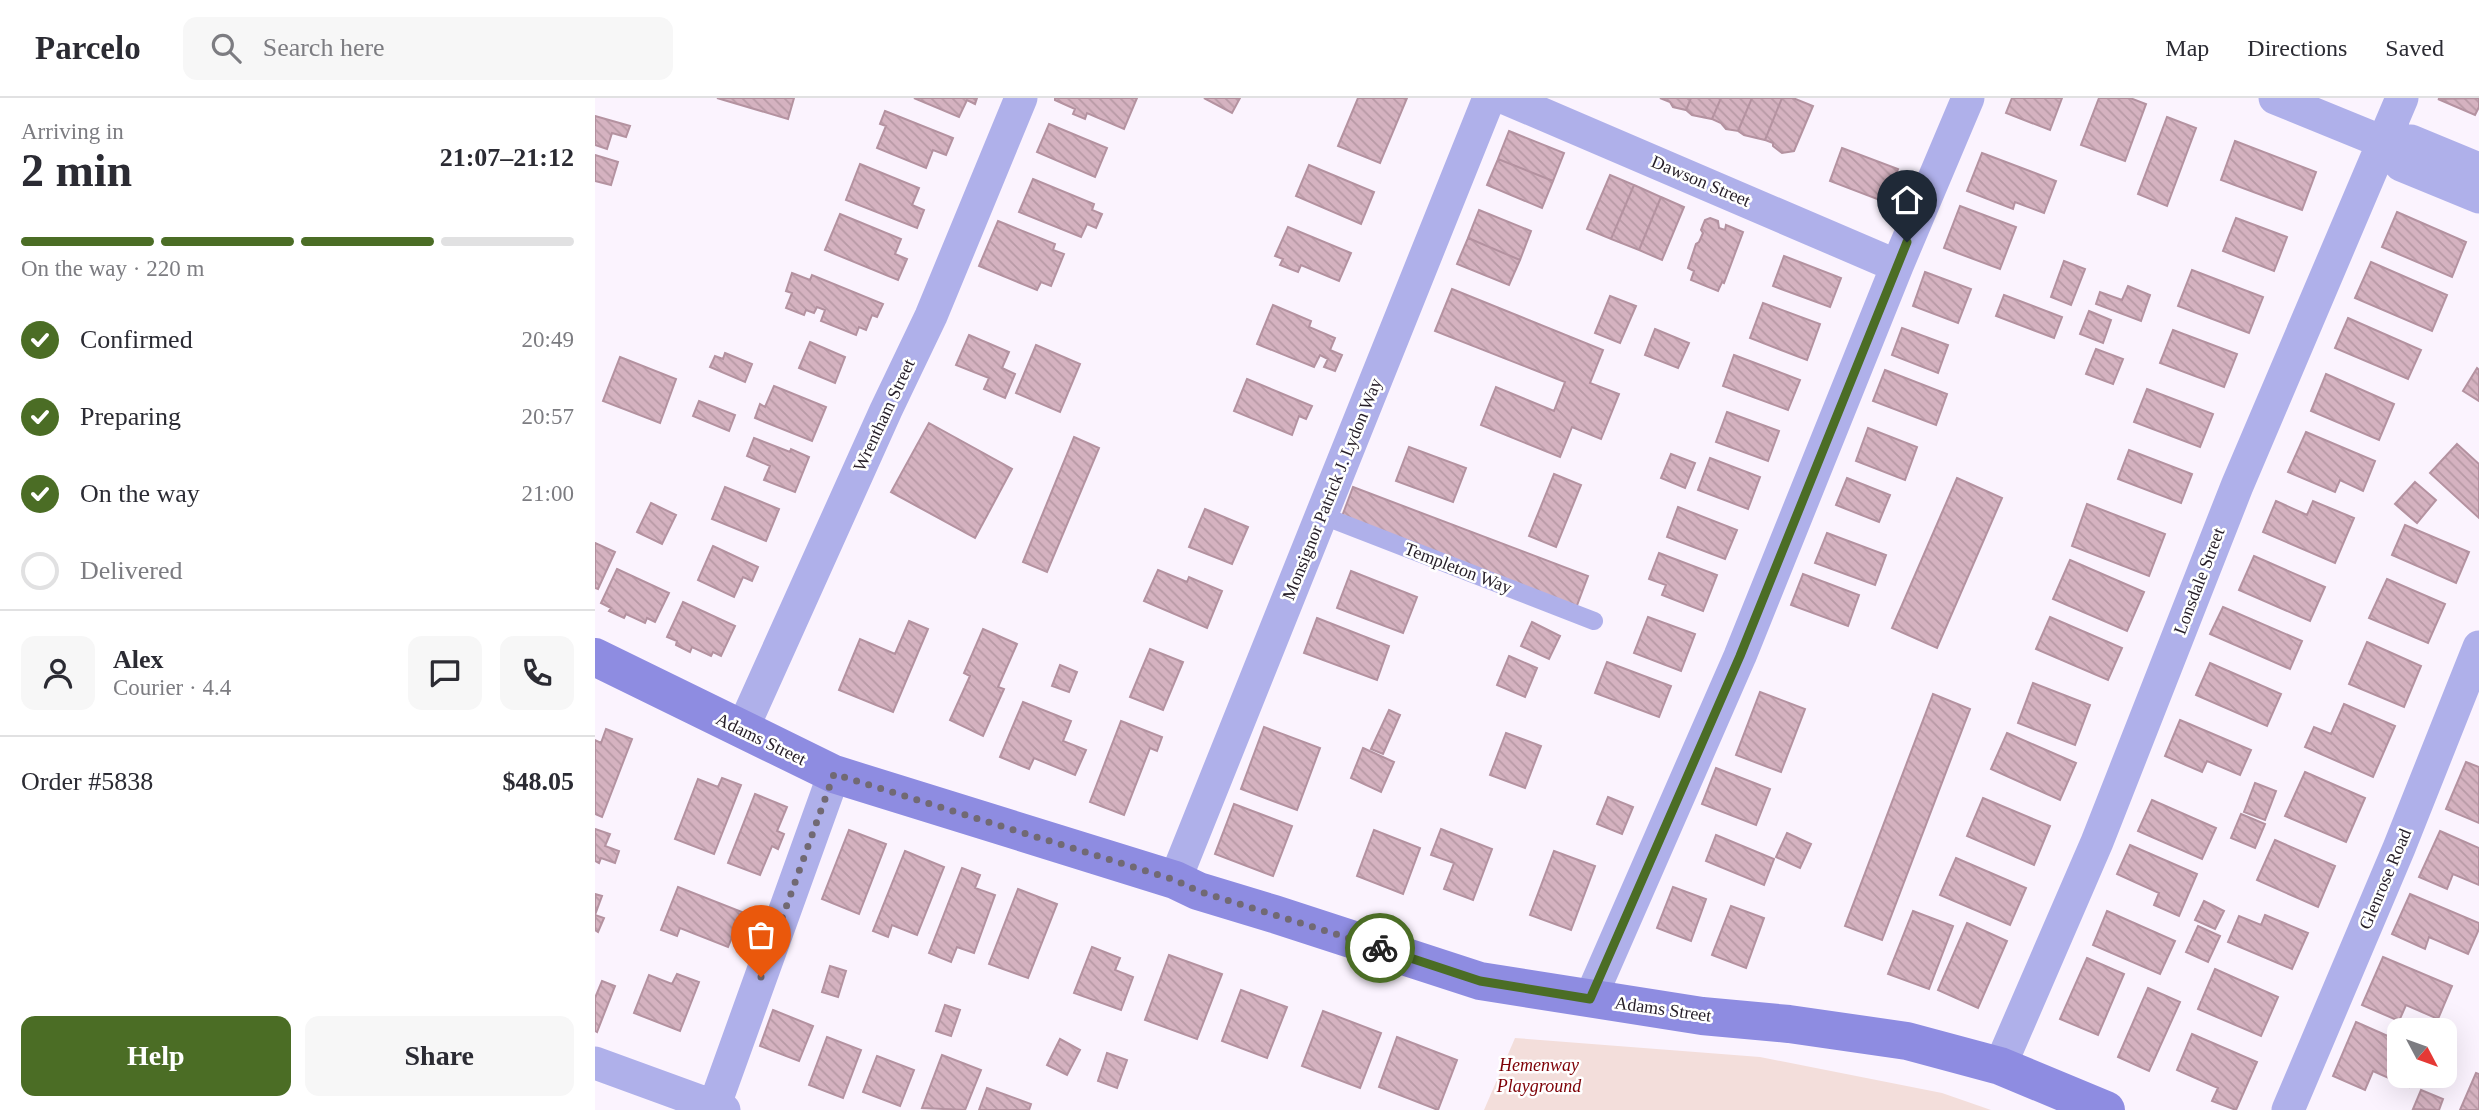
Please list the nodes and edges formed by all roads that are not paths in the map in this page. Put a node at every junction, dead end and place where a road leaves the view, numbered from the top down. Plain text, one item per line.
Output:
1 (1021, 98) edge
2 (1489, 98) edge
3 (1505, 98) edge
4 (1968, 98) edge
5 (2274, 98) edge
6 (2402, 98) edge
7 (2383, 142) junction
8 (2479, 169) edge
9 (2479, 197) edge
10 (1897, 266) junction
11 (1321, 515) junction
12 (1594, 621) dead end
13 (2479, 647) edge
14 (595, 657) edge
15 (742, 730) junction
16 (834, 774) junction
17 (1175, 880) junction
18 (1590, 999) junction
19 (595, 1063) edge
20 (2000, 1066) junction
21 (719, 1108) edge
22 (2106, 1110) edge
23 (2288, 1110) edge

1 - 15 street, Wrentham Street
2 - 11 street, Monsignor Patrick J. Lydon Way
3 - 10 street, Dawson Street
4 - 10 street
5 - 7 street
6 - 7 street, Lonsdale Street
7 - 8 street
7 - 9 street
7 - 20 street, Lonsdale Street
10 - 18 street
11 - 12 lane, Templeton Way
11 - 17 street, Monsignor Patrick J. Lydon Way
13 - 23 street, Glenrose Road
14 - 15 main road, Adams Street
15 - 16 main road, Adams Street
16 - 17 main road, Adams Street
16 - 21 street
17 - 18 main road, Adams Street
18 - 20 main road, Adams Street
19 - 21 street
20 - 22 main road, Adams Street

